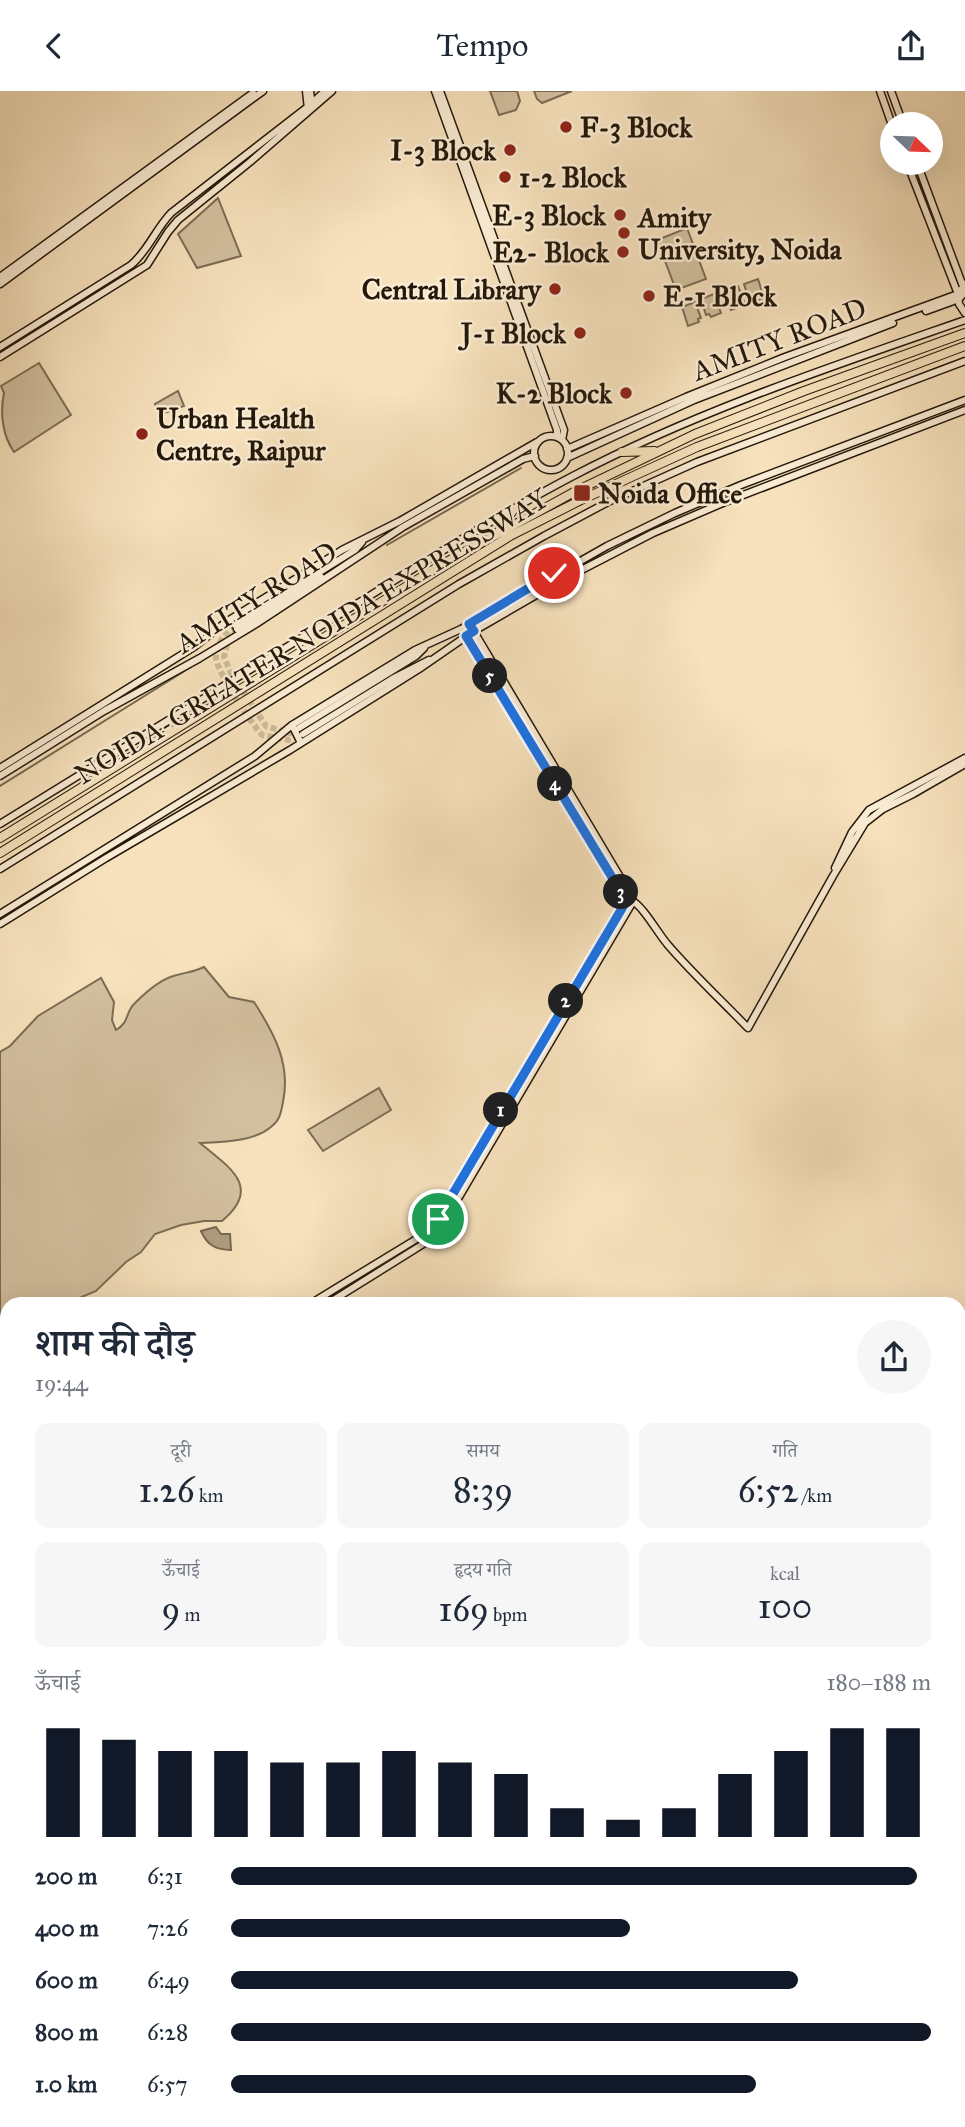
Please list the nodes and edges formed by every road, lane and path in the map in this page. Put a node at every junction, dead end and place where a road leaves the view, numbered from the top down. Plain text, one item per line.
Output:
1 (256, 91) edge
2 (263, 91) edge
3 (308, 91) edge
4 (325, 91) edge
5 (332, 91) edge
6 (437, 91) edge
7 (880, 91) edge
8 (891, 91) edge
9 (310, 108) junction
10 (887, 112) edge
11 (899, 112) edge
12 (912, 175) edge
13 (922, 175) edge
14 (0, 277) edge
15 (0, 284) edge
16 (962, 292) edge
17 (964, 308) edge
18 (965, 320) edge
19 (965, 333) edge
20 (965, 346) edge
21 (0, 347) edge
22 (0, 357) edge
23 (965, 361) edge
24 (964, 402) edge
25 (965, 410) edge
26 (559, 438) junction
27 (537, 442) junction
28 (567, 449) junction
29 (657, 451) junction
30 (622, 452) junction
31 (535, 456) junction
32 (567, 458) junction
33 (560, 467) junction
34 (549, 469) junction
35 (565, 480) junction
36 (555, 486) junction
37 (514, 509) junction
38 (497, 534) junction
39 (366, 538) junction
40 (369, 551) junction
41 (469, 624) junction
42 (461, 629) junction
43 (474, 631) junction
44 (466, 636) junction
45 (434, 658) junction
46 (298, 729) junction
47 (301, 743) junction
48 (965, 758) edge
49 (965, 764) edge
50 (0, 768) edge
51 (0, 776) edge
52 (0, 824) edge
53 (0, 838) edge
54 (0, 853) edge
55 (0, 869) edge
56 (832, 876) junction
57 (627, 903) junction
58 (0, 913) edge
59 (0, 924) edge
60 (321, 1297) edge
61 (338, 1297) edge

1 - 14 street
2 - 15 street
3 - 9 street
4 - 9 street
5 - 9 street
6 - 26 street
7 - 10 street
8 - 11 street
9 - 21 street
9 - 22 street
12 - 16 street
13 - 16 street
16 - 17 street
16 - 28 street, AMITY ROAD
16 - 32 street, AMITY ROAD
18 - 30 street
19 - 29 highway, NOIDA-GREATER NOIDA EXPRESSWAY
20 - 54 highway, NOIDA-GREATER NOIDA EXPRESSWAY
23 - 55 street
24 - 41 street
25 - 43 street
26 - 27 street
26 - 28 street
27 - 31 street
27 - 39 street, AMITY ROAD
28 - 32 street
29 - 30 highway
29 - 38 highway, NOIDA-GREATER NOIDA EXPRESSWAY
30 - 35 street
31 - 34 street
31 - 40 street, AMITY ROAD
32 - 33 street
33 - 34 street
33 - 35 street
34 - 36 street
35 - 36 street
36 - 37 street
37 - 38 highway
37 - 52 street
38 - 53 highway, NOIDA-GREATER NOIDA EXPRESSWAY
39 - 40 street
39 - 50 street, AMITY ROAD
40 - 51 street, AMITY ROAD
41 - 42 street
41 - 43 street
42 - 44 street
42 - 46 street
43 - 44 street
43 - 57 street
44 - 45 street
44 - 57 street
45 - 46 street
45 - 47 street
46 - 47 street
46 - 58 street
47 - 59 street
48 - 56 street
49 - 56 street
56 - 57 street
57 - 60 street
57 - 61 street

